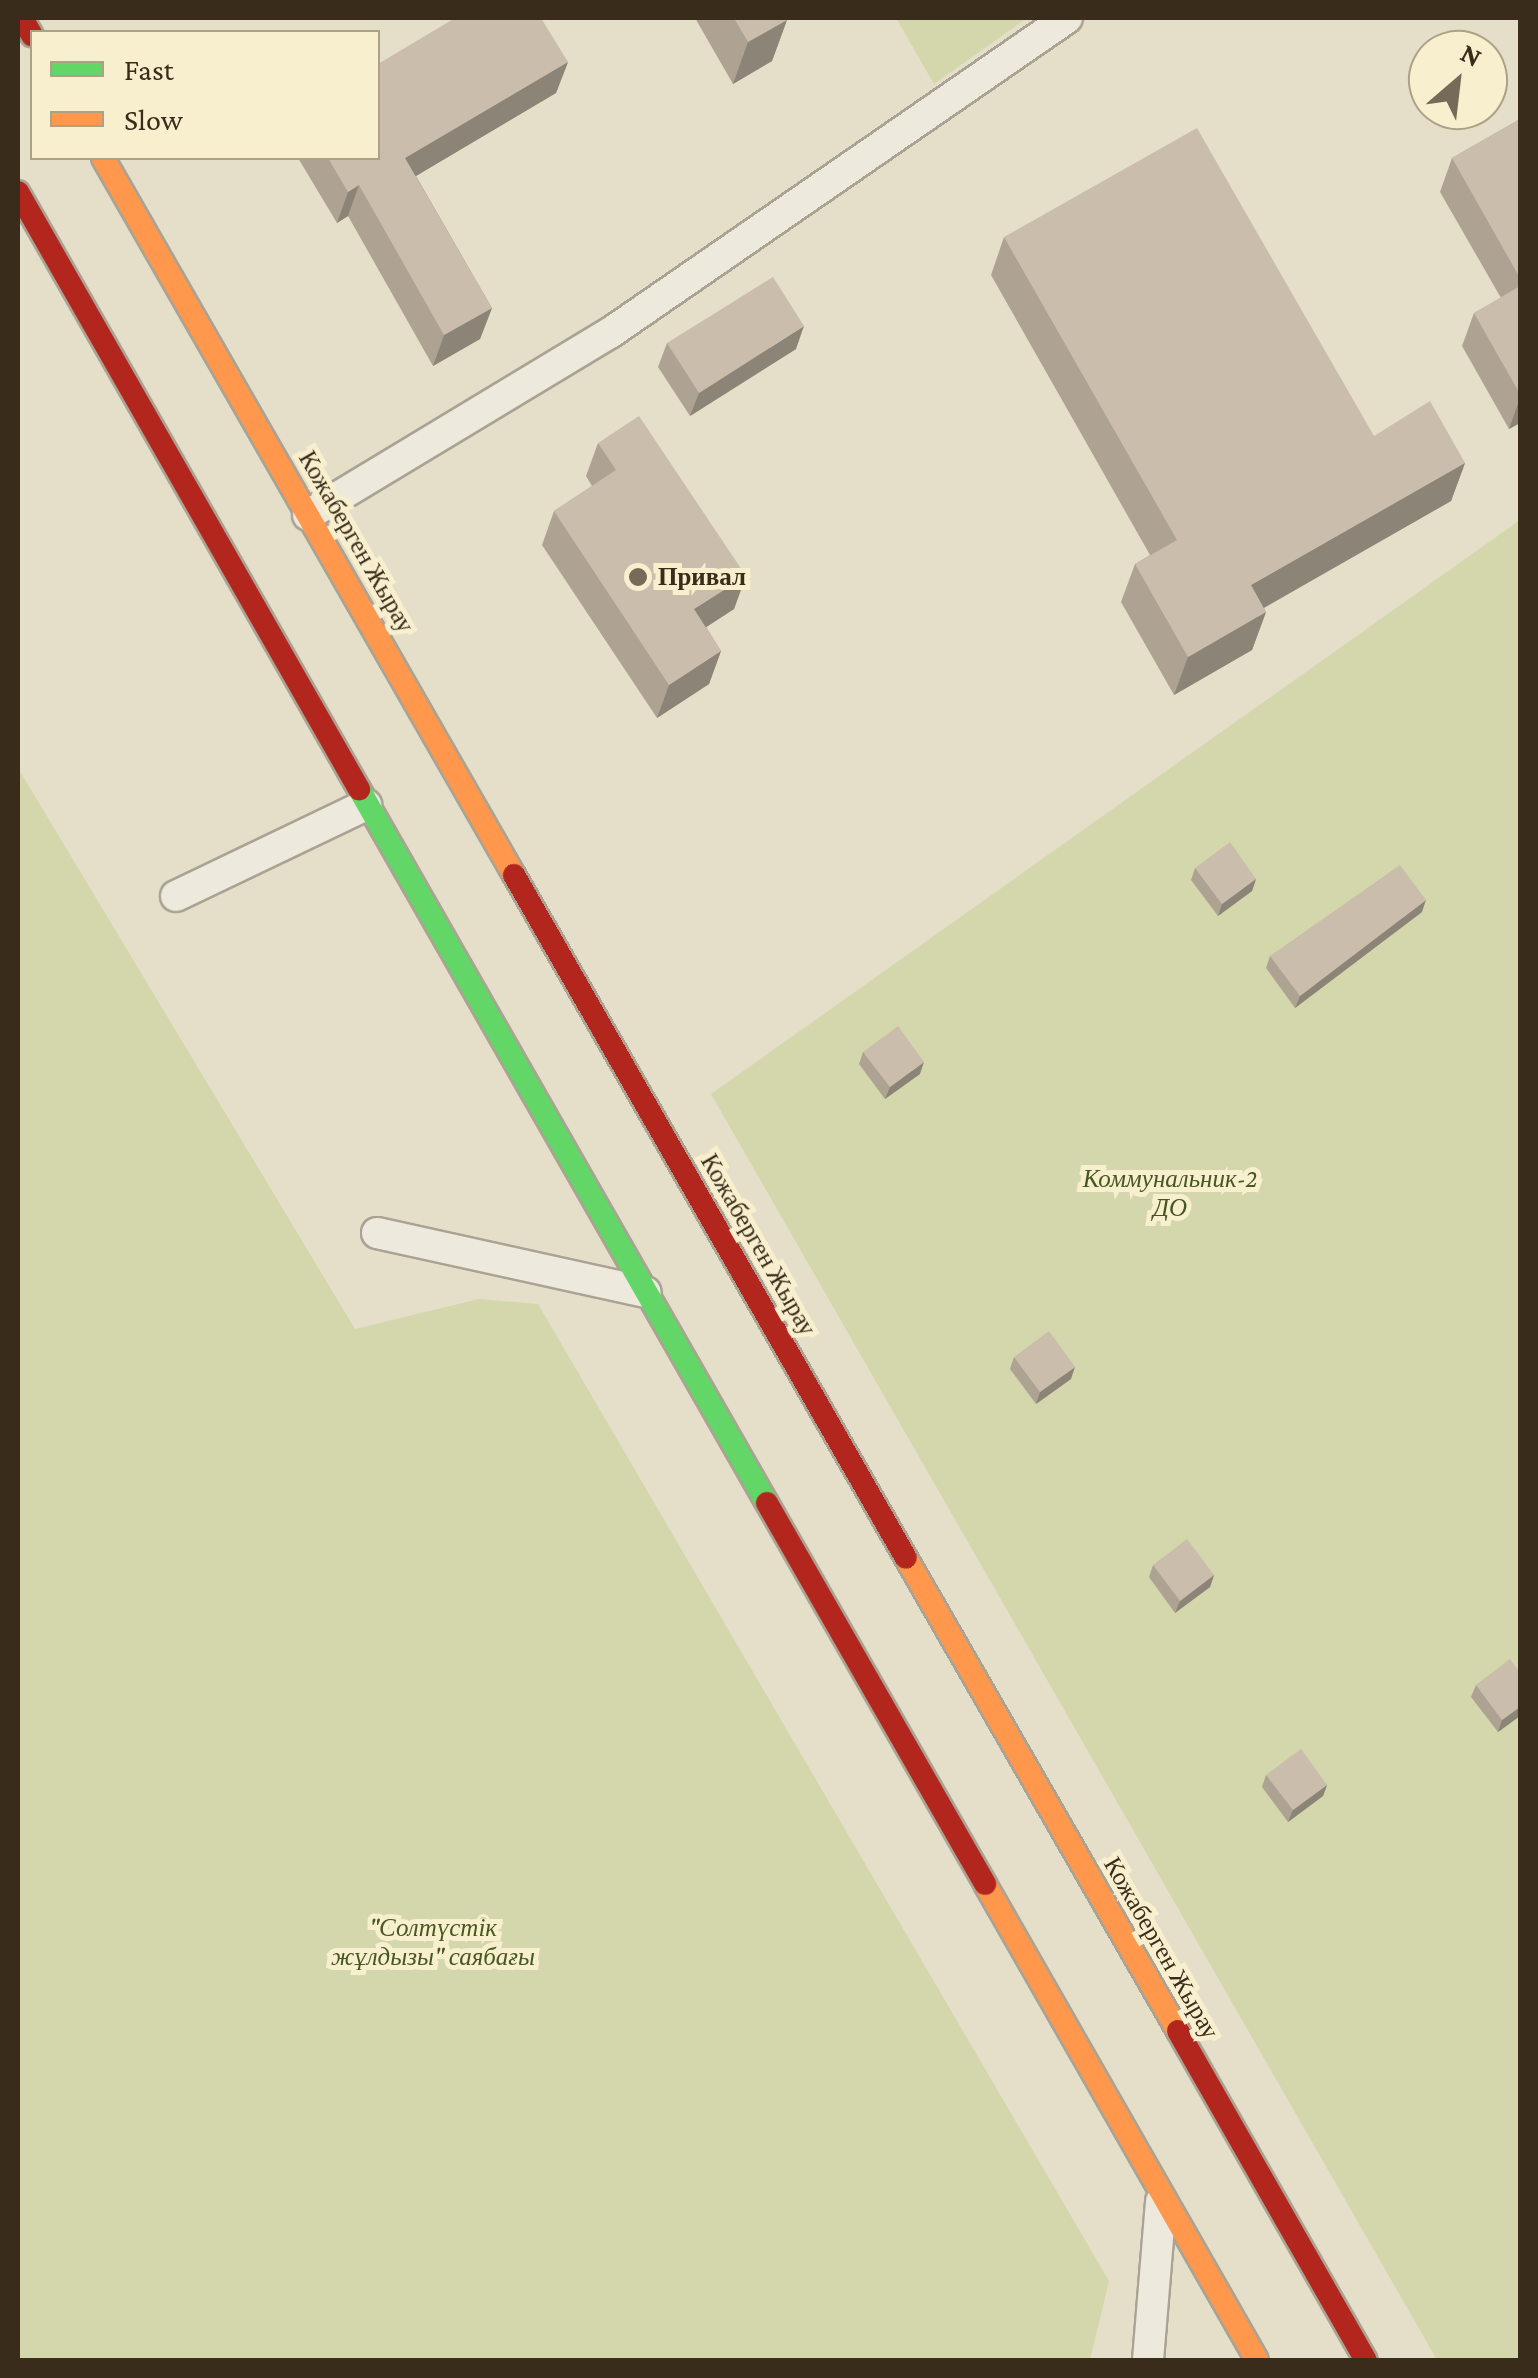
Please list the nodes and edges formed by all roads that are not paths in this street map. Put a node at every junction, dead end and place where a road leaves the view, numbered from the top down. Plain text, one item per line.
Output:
1 (1067, 18) edge
2 (1039, 27) edge
3 (104, 160) edge
4 (18, 192) edge
5 (308, 515) junction
6 (366, 805) junction
7 (176, 896) dead end
8 (377, 1234) dead end
9 (646, 1292) junction
10 (1162, 2194) junction
11 (1148, 2360) edge
12 (1257, 2360) edge
13 (1366, 2360) edge

1 - 2 lane
2 - 5 lane
3 - 5 highway, Кожаберген Жырау
4 - 6 highway
5 - 13 highway, Кожаберген Жырау
6 - 7 lane
6 - 9 highway
8 - 9 lane
9 - 10 highway
10 - 11 lane
10 - 12 highway

